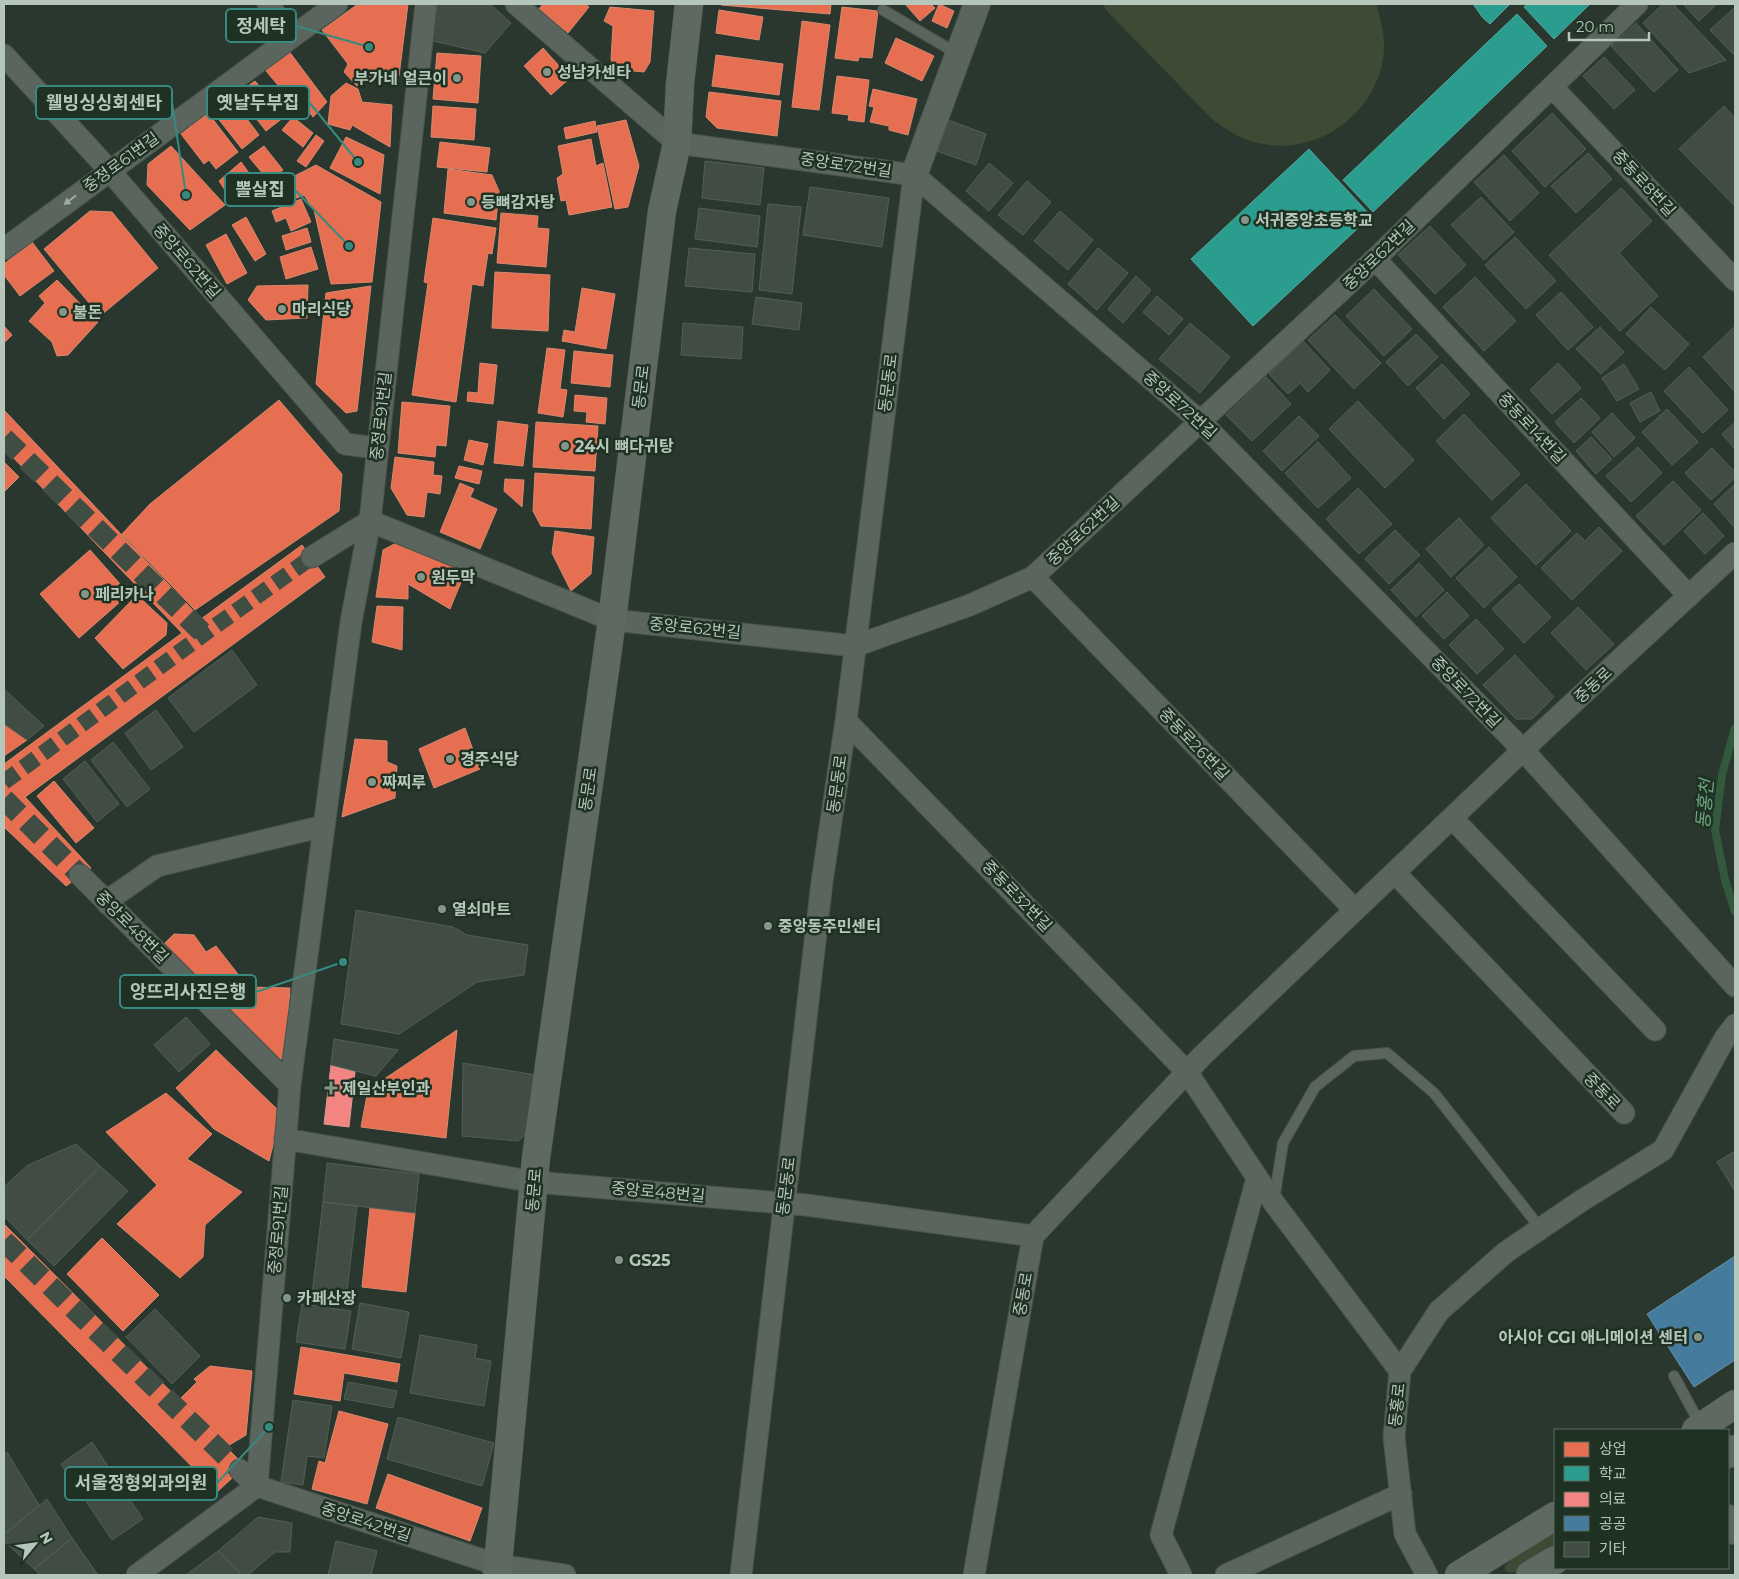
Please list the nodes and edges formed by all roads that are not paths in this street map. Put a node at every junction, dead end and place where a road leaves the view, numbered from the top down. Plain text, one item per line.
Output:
1 (268, 4) edge
2 (337, 4) edge
3 (426, 4) edge
4 (516, 4) edge
5 (689, 4) edge
6 (978, 4) edge
7 (1637, 4) edge
8 (883, 10) dead end
9 (292, 36) junction
10 (4, 55) edge
11 (958, 55) junction
12 (1552, 87) junction
13 (677, 142) junction
14 (109, 170) junction
15 (914, 174) junction
16 (4, 250) edge
17 (1375, 259) junction
18 (1735, 280) edge
19 (1201, 422) junction
20 (378, 448) junction
21 (370, 521) junction
22 (1735, 553) edge
23 (312, 557) tunnel mouth
24 (1033, 577) junction
25 (1689, 596) junction
26 (612, 620) junction
27 (855, 646) junction
28 (846, 721) junction
29 (1523, 750) junction
30 (1452, 818) junction
31 (324, 826) junction
32 (1395, 873) junction
33 (80, 876) tunnel mouth
34 (108, 904) junction
35 (1355, 910) junction
36 (1735, 986) edge
37 (1735, 1026) edge
38 (1655, 1030) dead end
39 (1187, 1072) junction
40 (290, 1085) junction
41 (1624, 1113) dead end
42 (285, 1139) junction
43 (1257, 1178) junction
44 (535, 1182) junction
45 (783, 1203) junction
46 (1274, 1203) junction
47 (1541, 1229) junction
48 (1033, 1236) junction
49 (1400, 1371) junction
50 (1674, 1376) dead end
51 (1735, 1404) edge
52 (1700, 1429) edge
53 (240, 1470) tunnel mouth
54 (257, 1486) junction
55 (1401, 1494) junction
56 (1554, 1517) edge
57 (1729, 1520) edge
58 (1735, 1531) edge
59 (1554, 1561) edge
60 (497, 1570) edge
61 (137, 1575) edge
62 (565, 1575) edge
63 (741, 1575) edge
64 (974, 1575) edge
65 (1181, 1575) edge
66 (1226, 1575) edge
67 (1426, 1575) edge
68 (1459, 1575) edge
69 (1530, 1575) edge

1 - 9 street
2 - 9 street, 중정로61번길
3 - 20 street, 중정로91번길
4 - 13 street
5 - 13 main road, 동문로
6 - 11 street, 동문동로
7 - 12 street, 중앙로62번길
8 - 11 lane
9 - 14 street, 중정로61번길
10 - 14 street, 중앙로62번길
11 - 15 street, 동문동로
12 - 17 street, 중앙로62번길
12 - 18 street, 중동로8번길
13 - 15 street, 중앙로72번길
13 - 26 main road, 동문로
14 -> 16 street, 중정로61번길
14 - 20 street, 중앙로62번길
15 - 19 street, 중앙로72번길
15 - 27 street, 동문동로
17 - 19 street, 중앙로62번길
17 - 25 street, 중동로14번길
19 - 24 street, 중앙로62번길
19 - 29 street, 중앙로72번길
20 - 21 street, 중정로91번길
21 - 23 street
21 - 26 street, 중앙로62번길
21 - 31 street, 중정로91번길
22 - 25 street, 중동로
24 - 27 street, 중앙로62번길
24 - 35 street, 중동로26번길
25 - 29 street, 중동로
26 - 27 street, 중앙로62번길
26 - 44 main road, 동문로
27 - 28 street, 동문동로
28 - 39 street, 중동로32번길
28 - 45 street, 동문동로
29 - 30 street, 중동로
29 - 36 street, 중앙로72번길
30 - 32 street, 중동로
30 - 38 street
31 - 34 street
31 - 40 street, 중정로91번길
32 - 35 street, 중동로
32 - 41 street, 중동로
33 - 34 street, 중앙로48번길
34 - 40 street, 중앙로48번길
35 - 39 street, 중동로
37 - 47 street, 동홍로
39 - 43 street
39 - 48 street, 중동로
40 - 42 street, 중정로91번길
42 - 44 street, 중앙로48번길
42 - 54 street, 중정로91번길
43 - 46 street
43 - 65 street
44 - 45 street, 중앙로48번길
44 - 60 main road, 동문로
45 - 48 street, 중앙로48번길
45 - 63 street, 동문동로
46 - 47 lane
46 - 49 street
47 - 49 street, 동홍로
48 - 64 street, 중동로
49 - 55 street, 동홍로
50 - 52 lane
51 - 52 main road
53 - 54 street, 중앙로42번길
54 - 60 street, 중앙로42번길
54 - 61 street
55 - 66 street
55 - 67 street, 동홍로
56 - 68 main road
57 - 58 street
59 - 69 main road
60 - 62 street, 중앙로42번길

